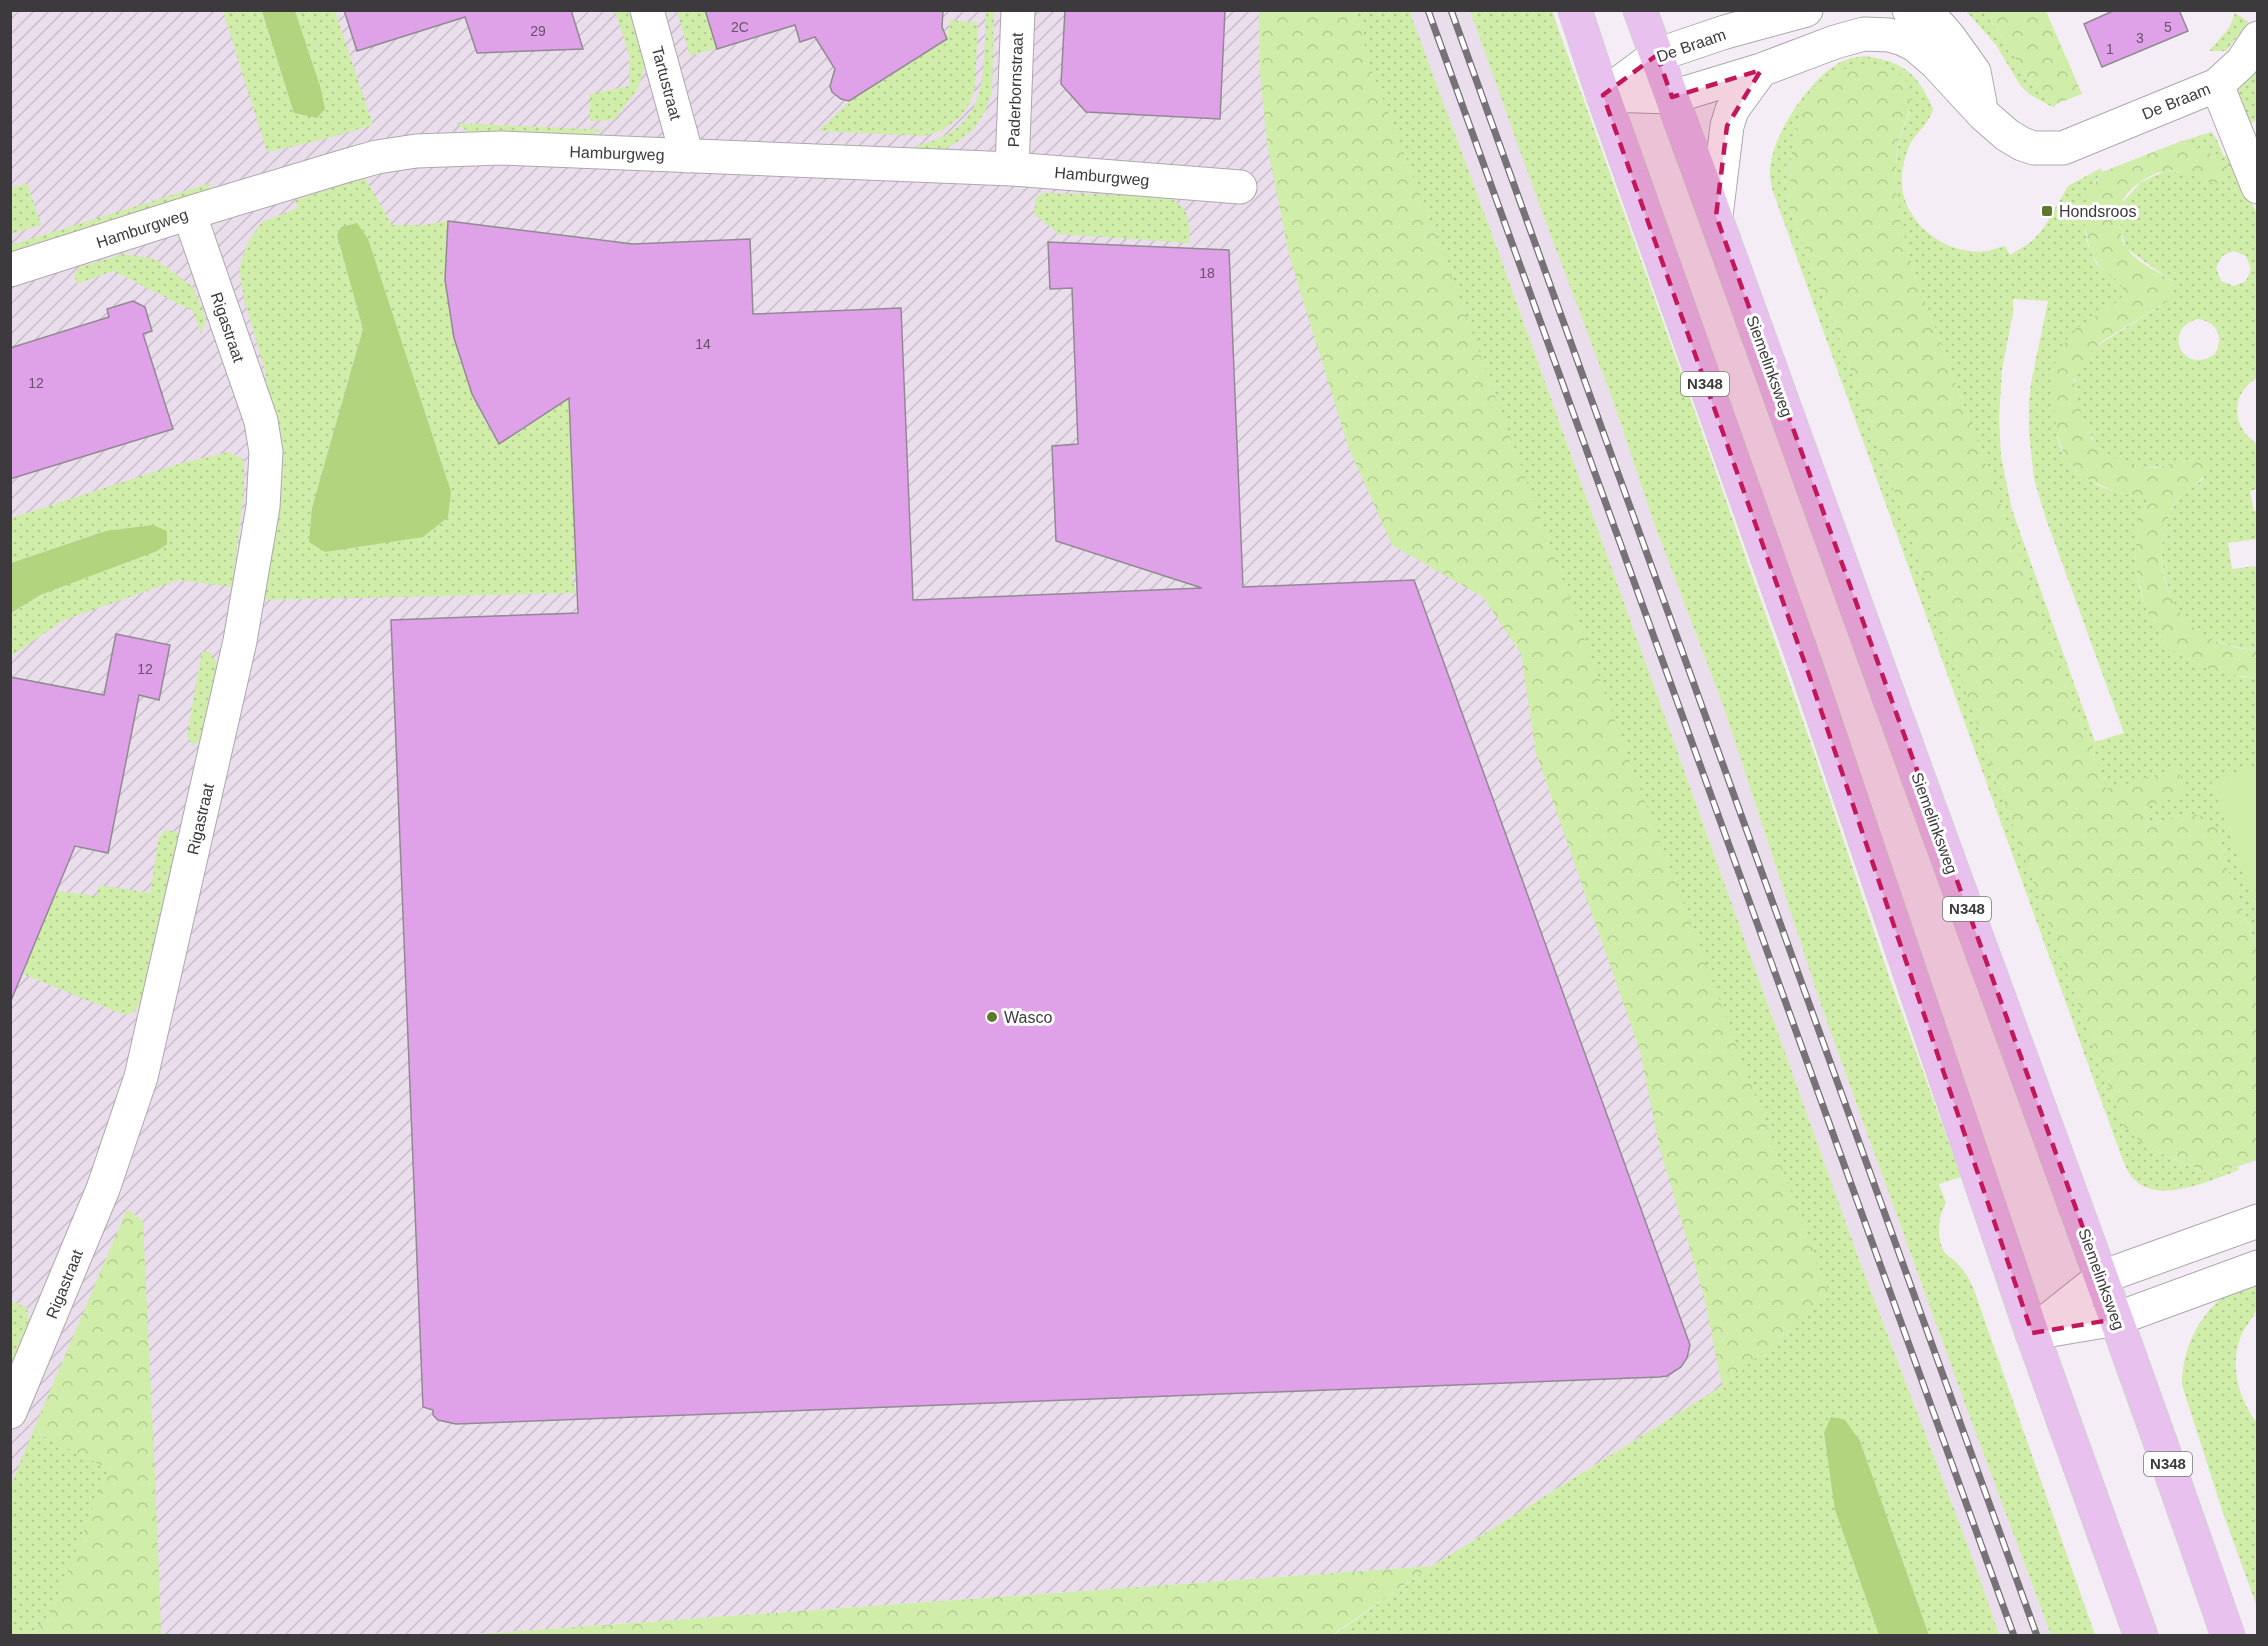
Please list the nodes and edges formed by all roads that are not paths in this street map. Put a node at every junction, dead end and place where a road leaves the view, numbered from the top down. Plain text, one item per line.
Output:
1 (647, 10) edge
2 (1018, 10) edge
3 (1575, 10) edge
4 (1640, 10) edge
5 (1806, 10) edge
6 (1909, 10) edge
7 (2258, 38) edge
8 (1657, 55) junction
9 (1761, 70) junction
10 (2217, 85) junction
11 (1603, 95) junction
12 (1672, 97) junction
13 (1983, 114) junction
14 (2251, 149) edge
15 (687, 156) junction
16 (1012, 169) junction
17 (1240, 187) dead end
18 (2258, 187) edge
19 (189, 213) junction
20 (1716, 216) junction
21 (10, 270) edge
22 (2258, 1221) edge
23 (2258, 1267) edge
24 (2102, 1277) junction
25 (2116, 1319) junction
26 (2032, 1333) junction
27 (10, 1412) edge
28 (2141, 1635) edge
29 (2228, 1635) edge

1 - 15 street, Tartustraat
2 - 16 street, Paderbornstraat
3 - 11 main road, N348
4 - 8 main road, Siemelinksweg / N348
5 - 8 street, De Braam
6 - 13 street
7 - 10 street, De Braam
8 - 11 street, De Braam
8 - 12 main road, Siemelinksweg / N348
9 - 12 street, De Braam
9 - 13 street, De Braam
9 - 20 street
10 - 13 street, De Braam
10 - 14 street
11 - 12 street, De Braam
11 - 26 main road, N348
12 - 20 main road, Siemelinksweg / N348
14 - 18 street
15 - 16 street, Hamburgweg
15 - 19 street, Hamburgweg
16 - 17 street, Hamburgweg
19 - 21 street, Hamburgweg
19 - 27 street, Rigastraat
20 - 24 main road, Siemelinksweg / N348
22 - 24 street
23 - 25 street
24 - 25 main road, Siemelinksweg / N348
24 - 26 street
25 - 26 street
25 - 29 main road, Siemelinksweg / N348
26 - 28 main road, N348

